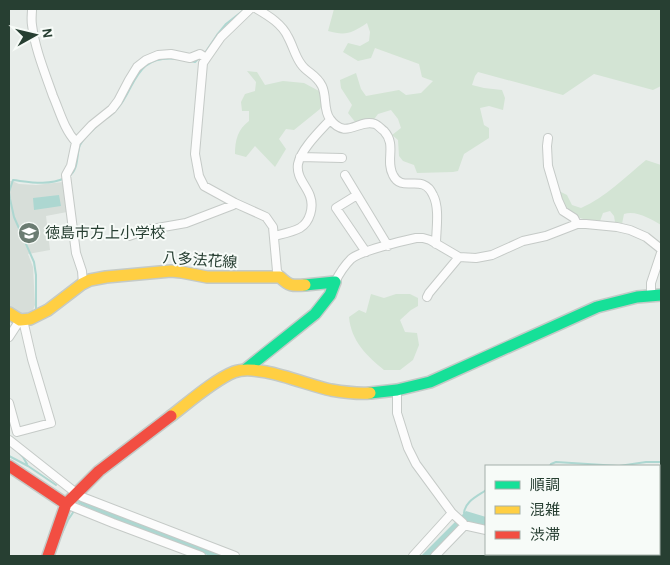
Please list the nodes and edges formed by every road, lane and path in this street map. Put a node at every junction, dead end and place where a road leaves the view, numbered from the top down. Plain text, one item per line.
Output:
1 (32, 9) edge
2 (250, 9) edge
3 (257, 9) edge
4 (204, 56) junction
5 (330, 120) junction
6 (548, 138) dead end
7 (76, 142) junction
8 (300, 157) junction
9 (342, 158) dead end
10 (345, 175) dead end
11 (357, 195) junction
12 (235, 203) junction
13 (576, 224) junction
14 (129, 236) dead end
15 (274, 236) junction
16 (436, 244) junction
17 (388, 246) junction
18 (661, 249) edge
19 (366, 252) junction
20 (661, 253) edge
21 (459, 257) junction
22 (280, 277) junction
23 (335, 282) junction
24 (83, 284) junction
25 (656, 295) edge
26 (427, 297) dead end
27 (15, 319) edge
28 (9, 337) edge
29 (246, 369) junction
30 (397, 390) junction
31 (9, 404) edge
32 (9, 440) edge
33 (9, 466) edge
34 (76, 493) junction
35 (66, 504) junction
36 (453, 514) junction
37 (463, 525) junction
38 (485, 530) edge
39 (48, 556) edge
40 (200, 556) edge
41 (235, 556) edge
42 (413, 556) edge
43 (435, 556) edge

1 - 7 street
2 - 4 street
3 - 5 street
4 - 7 street
4 - 12 street
5 - 8 street
5 - 16 street
6 - 13 street
7 - 24 street
8 - 9 street
8 - 15 street
10 - 11 street
11 - 17 street
11 - 19 street
12 - 14 street
12 - 15 street
13 - 18 street
13 - 21 street
15 - 22 street
16 - 17 street
16 - 21 street
17 - 19 street
19 - 23 street
20 - 25 street
21 - 26 street
22 - 23 main road, 八多法花線
22 - 24 main road, 八多法花線
23 - 29 main road
24 - 27 main road, 八多法花線
25 - 30 main road
27 - 28 street
27 - 31 street
29 - 30 main road
29 - 34 main road
30 - 36 street
32 - 34 street
33 - 35 main road
34 - 35 main road
34 - 41 street
35 - 39 main road
35 - 40 street
36 - 37 street
36 - 42 street
37 - 38 street
37 - 43 street

